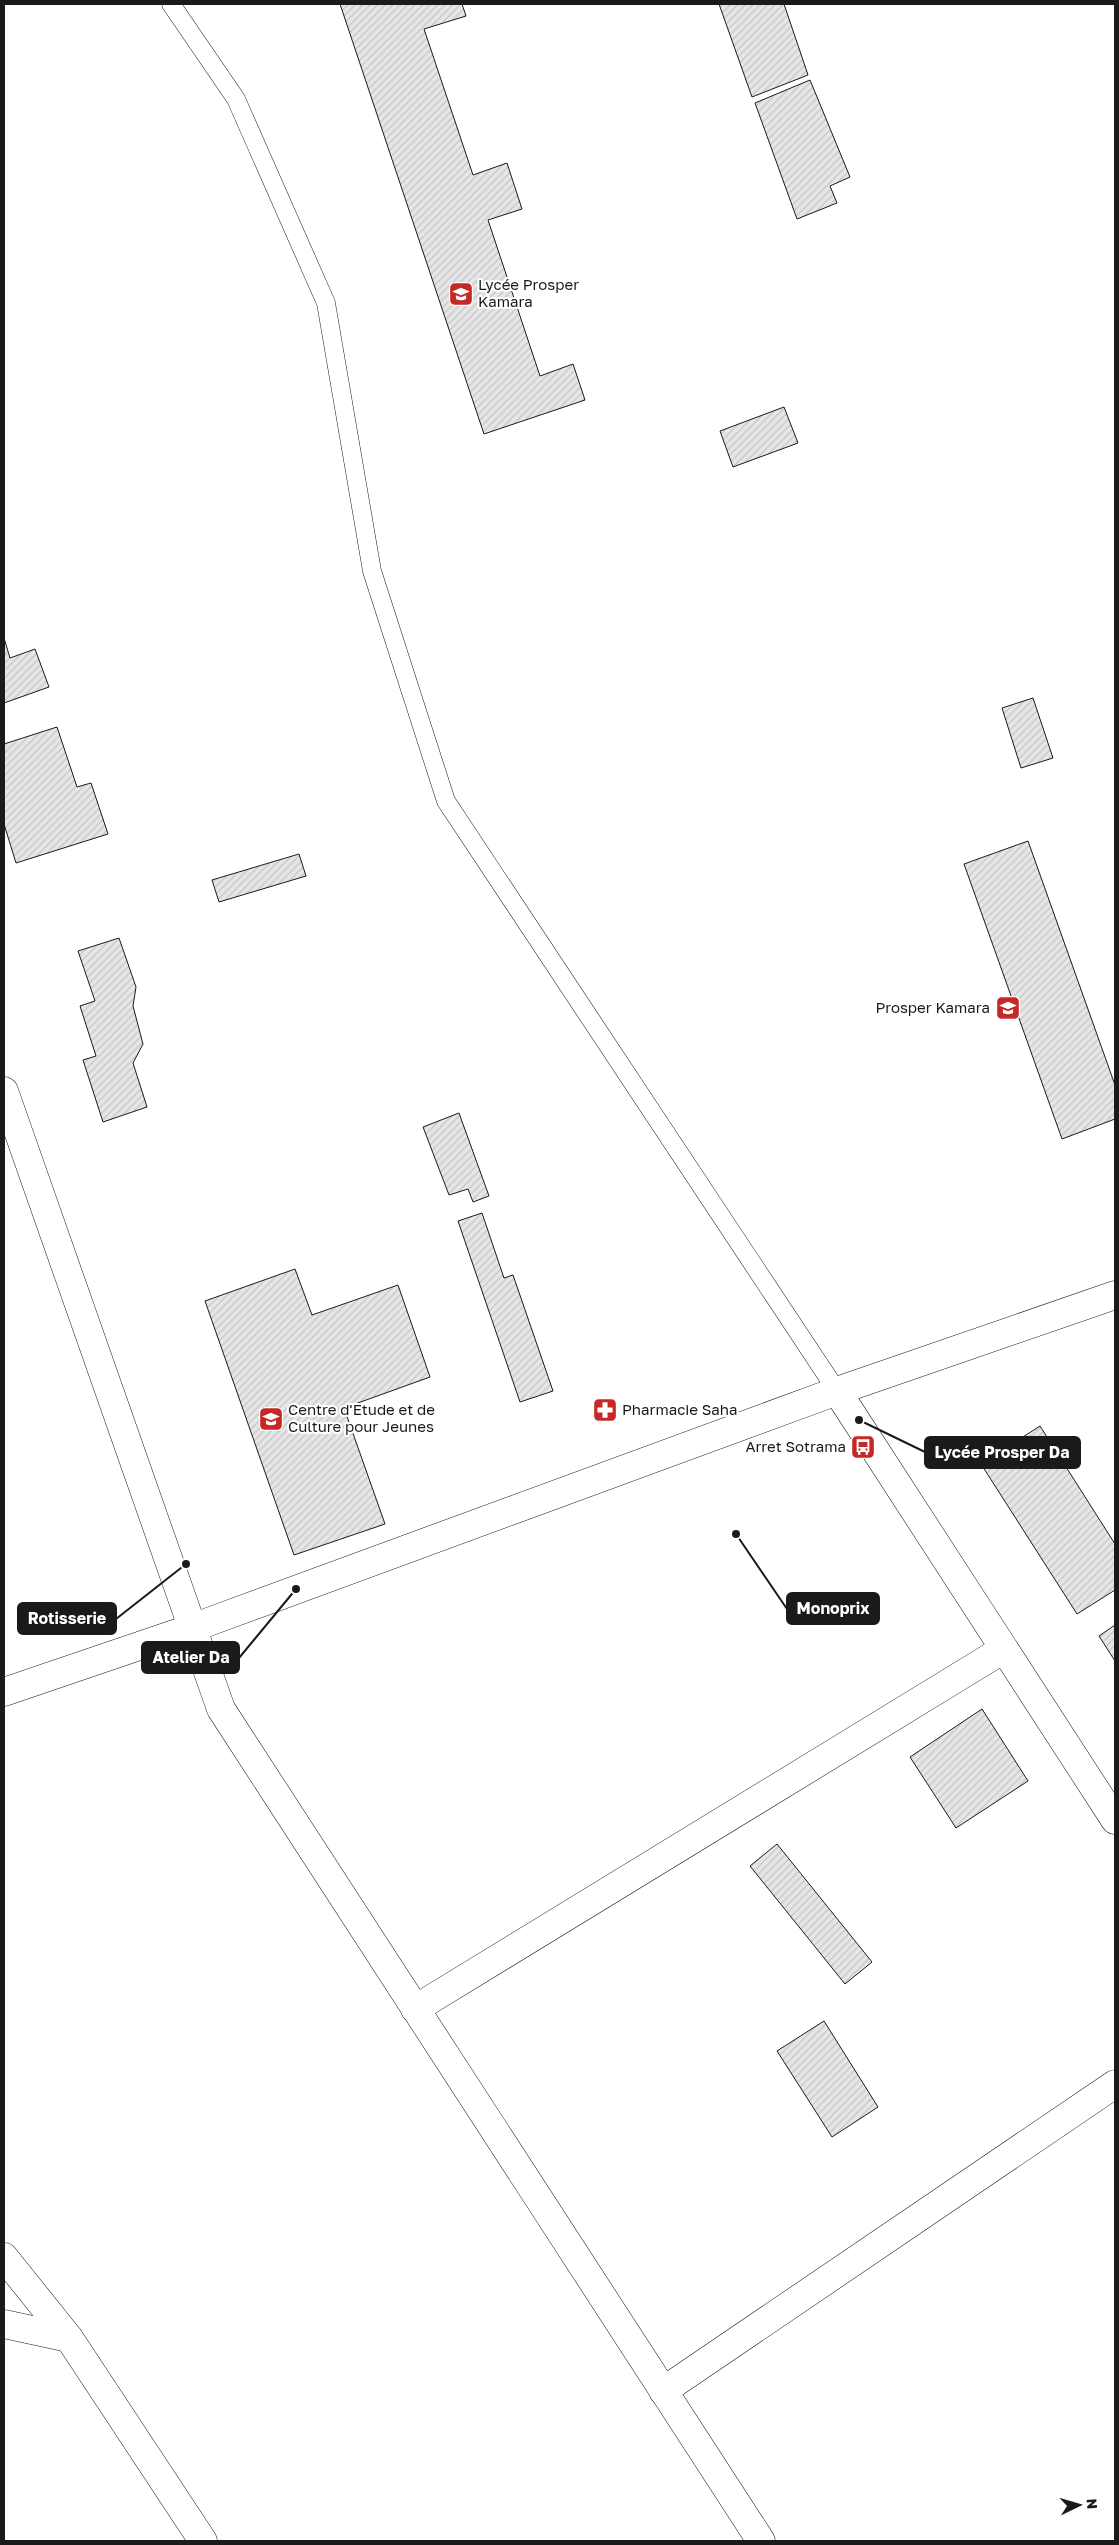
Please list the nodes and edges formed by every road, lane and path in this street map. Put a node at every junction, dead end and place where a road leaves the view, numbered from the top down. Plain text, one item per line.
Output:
1 (171, 4) edge
2 (4, 1091) edge
3 (1115, 1294) edge
4 (837, 1391) junction
5 (192, 1628) junction
6 (1004, 1649) junction
7 (4, 1692) edge
8 (1115, 1820) edge
9 (415, 2010) junction
10 (1115, 2084) edge
11 (4, 2257) edge
12 (4, 2324) edge
13 (69, 2338) junction
14 (663, 2391) junction
15 (198, 2536) edge
16 (760, 2541) edge

1 - 4 lane
2 - 5 street
3 - 4 street
4 - 5 street
4 - 6 street
5 - 7 street
5 - 9 street
6 - 8 street
6 - 9 street
9 - 14 street
10 - 14 street
11 - 13 street
12 - 13 street
13 - 15 street
14 - 16 street

